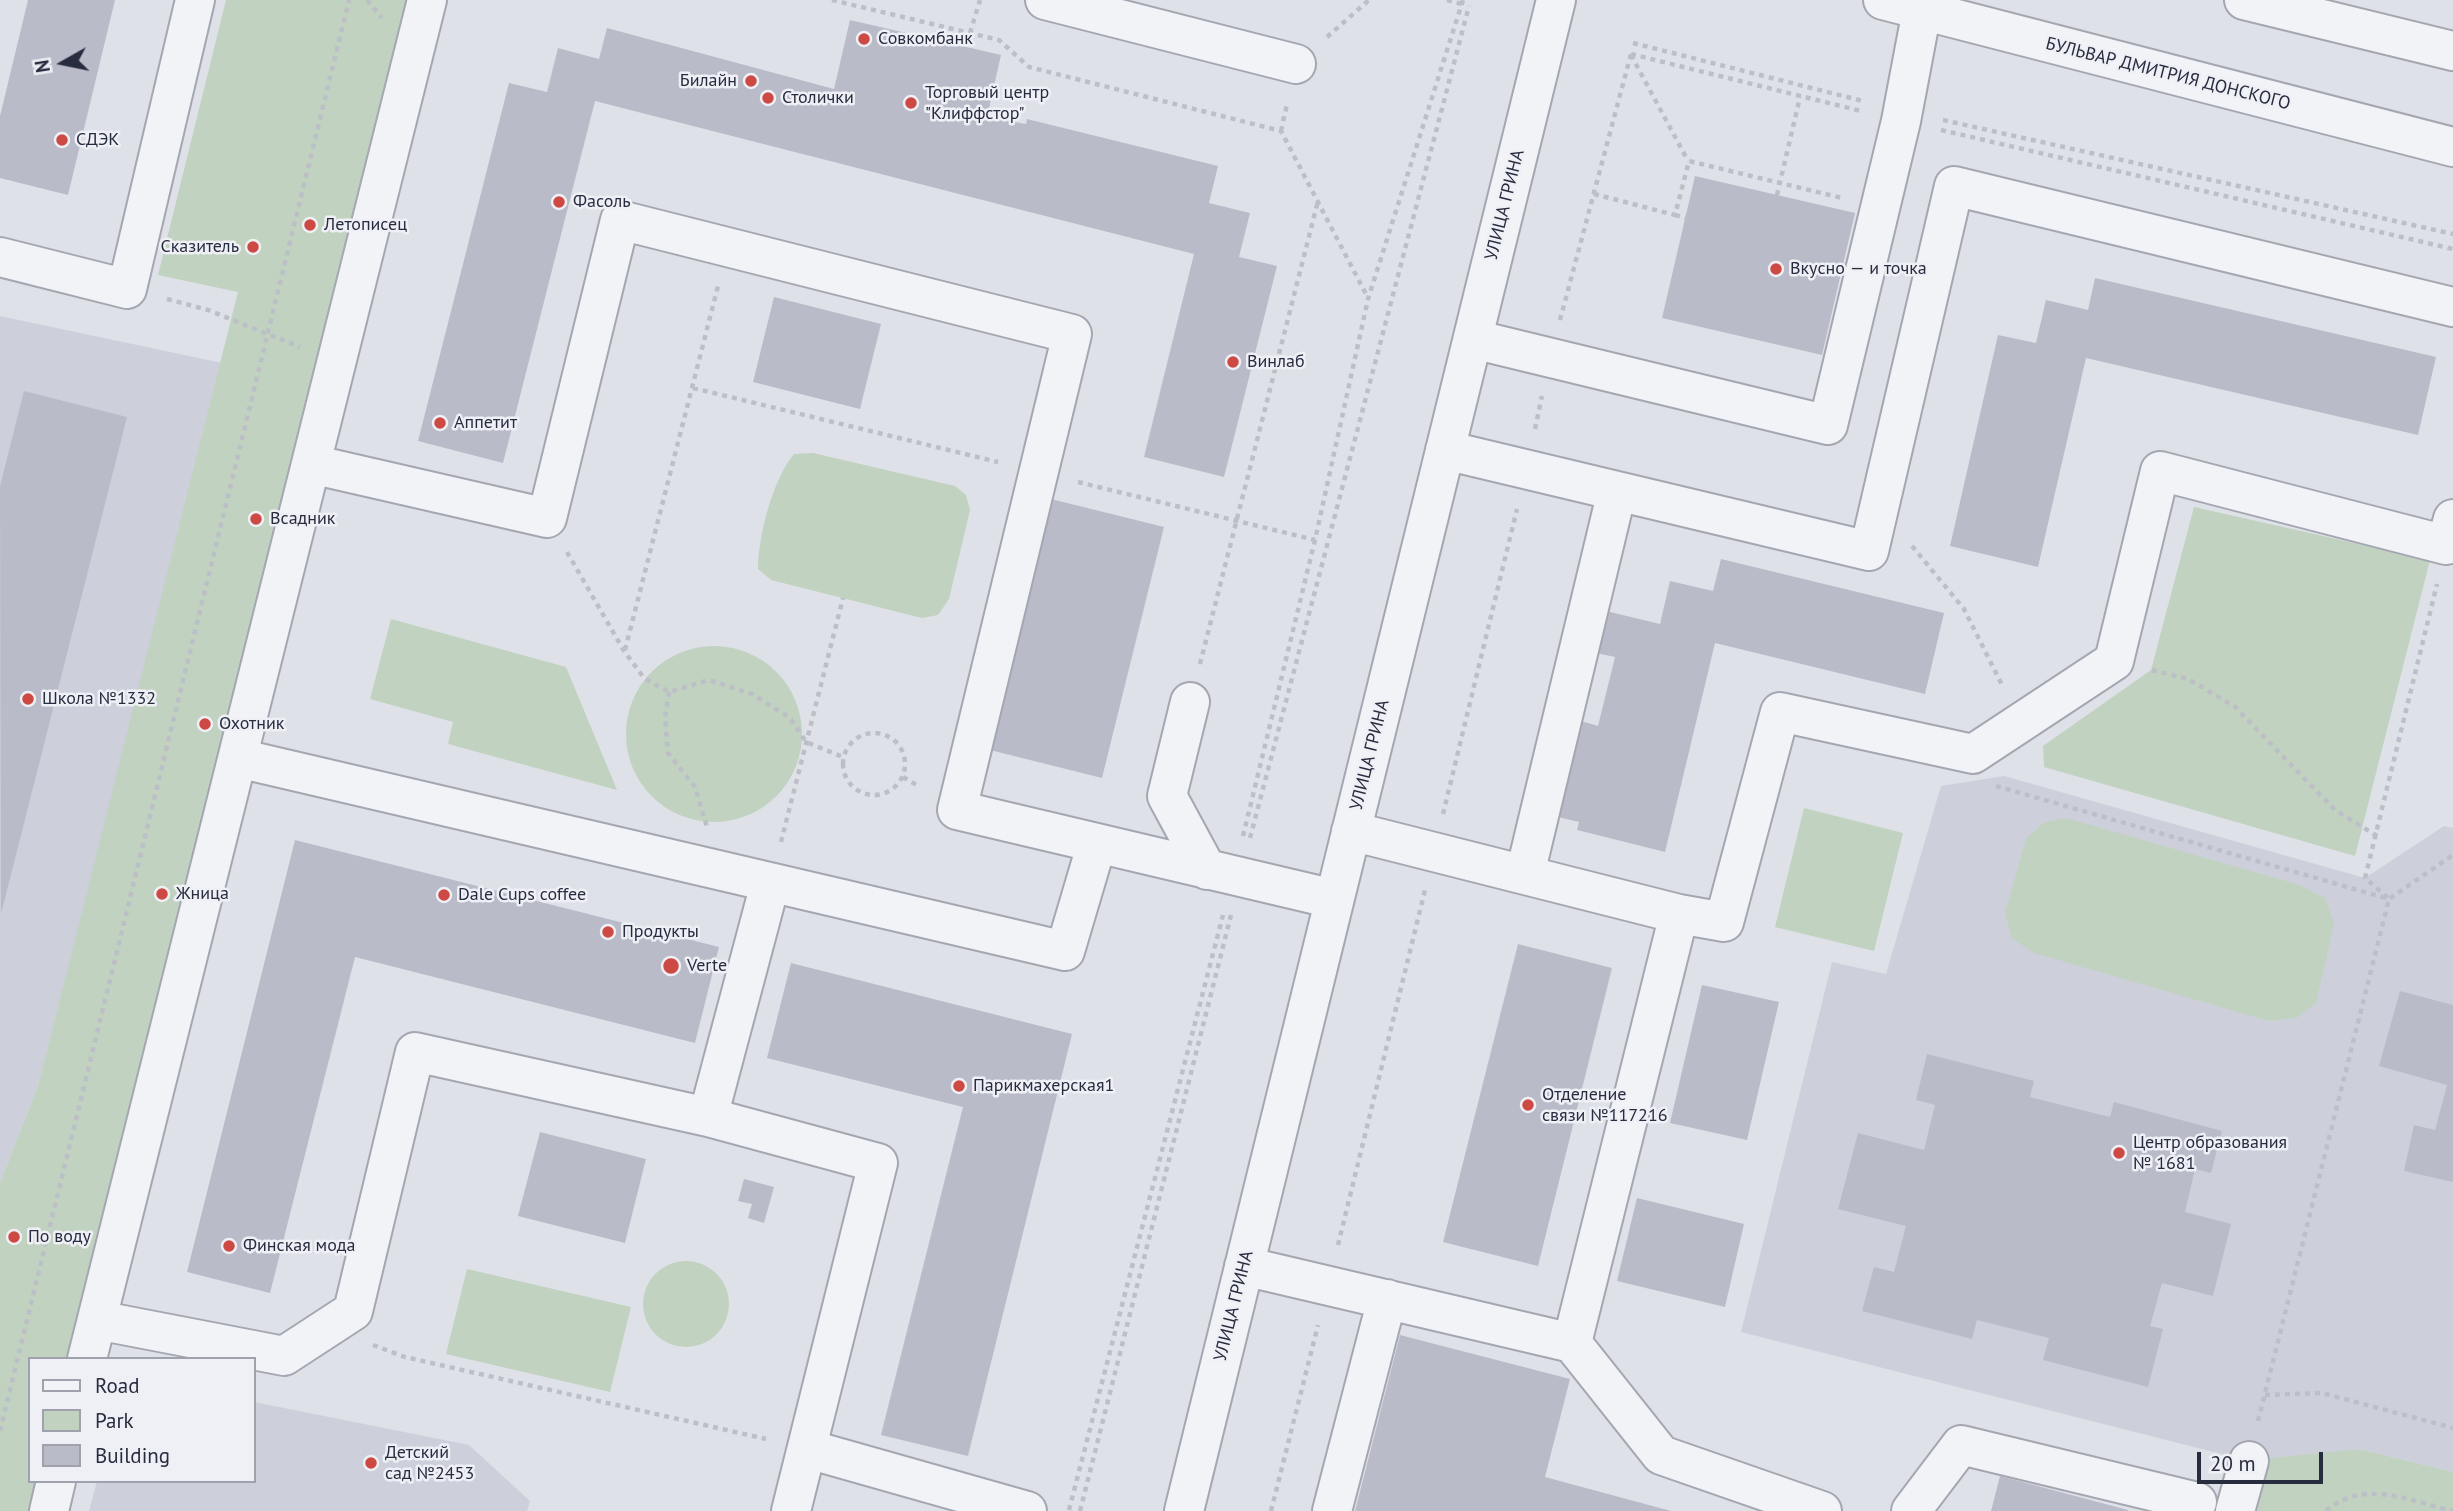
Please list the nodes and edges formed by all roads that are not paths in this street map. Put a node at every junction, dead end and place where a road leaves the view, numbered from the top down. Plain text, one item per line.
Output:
1 (195, 0) edge
2 (427, 0) edge
3 (1045, 0) edge
4 (1556, 0) edge
5 (1883, 0) edge
6 (2244, 0) edge
7 (1922, 10) junction
8 (2453, 51) edge
9 (1296, 64) road end
10 (2453, 147) edge
11 (0, 257) edge
12 (2453, 307) edge
13 (1473, 339) junction
14 (1445, 450) junction
15 (311, 464) junction
16 (1616, 491) junction
17 (2449, 532) edge
18 (1190, 702) road end
19 (238, 758) junction
20 (1351, 831) junction
21 (1097, 843) junction
22 (1227, 874) junction
23 (1525, 874) junction
24 (770, 884) junction
25 (1334, 899) junction
26 (1679, 914) junction
27 (708, 1117) junction
28 (1244, 1265) junction
29 (1387, 1299) junction
30 (97, 1320) junction
31 (1572, 1343) junction
32 (88, 1357) edge
33 (808, 1448) junction
34 (2249, 1461) road end
35 (55, 1483) edge
36 (2197, 1503) dead end
37 (48, 1511) edge
38 (791, 1511) edge
39 (1027, 1511) edge
40 (1184, 1511) edge
41 (1332, 1511) edge
42 (1822, 1511) edge
43 (1911, 1511) edge
44 (2235, 1511) edge

1 - 11 street
2 - 15 street
3 - 9 street
4 - 13 street, УЛИЦА ГРИНА
5 - 7 street, БУЛЬВАР ДМИТРИЯ ДОНСКОГО
6 - 8 street
7 - 10 street, БУЛЬВАР ДМИТРИЯ ДОНСКОГО
7 - 13 street
12 - 16 street
13 - 14 street, УЛИЦА ГРИНА
14 - 16 street
14 - 20 street, УЛИЦА ГРИНА
15 - 19 street
15 - 21 street
16 - 23 street
17 - 26 street
18 - 22 street
19 - 24 street
19 - 30 street
20 - 23 street
20 - 25 street, УЛИЦА ГРИНА
21 - 22 street
21 - 24 street
22 - 25 street
23 - 26 street
24 - 27 street
25 - 28 street, УЛИЦА ГРИНА
26 - 31 street
27 - 30 street
27 - 33 street
28 - 29 street
28 - 40 street, УЛИЦА ГРИНА
29 - 31 street
29 - 41 street
30 - 32 street
31 - 42 street
33 - 38 street
33 - 39 street
34 - 44 street
35 - 37 street
36 - 43 street

